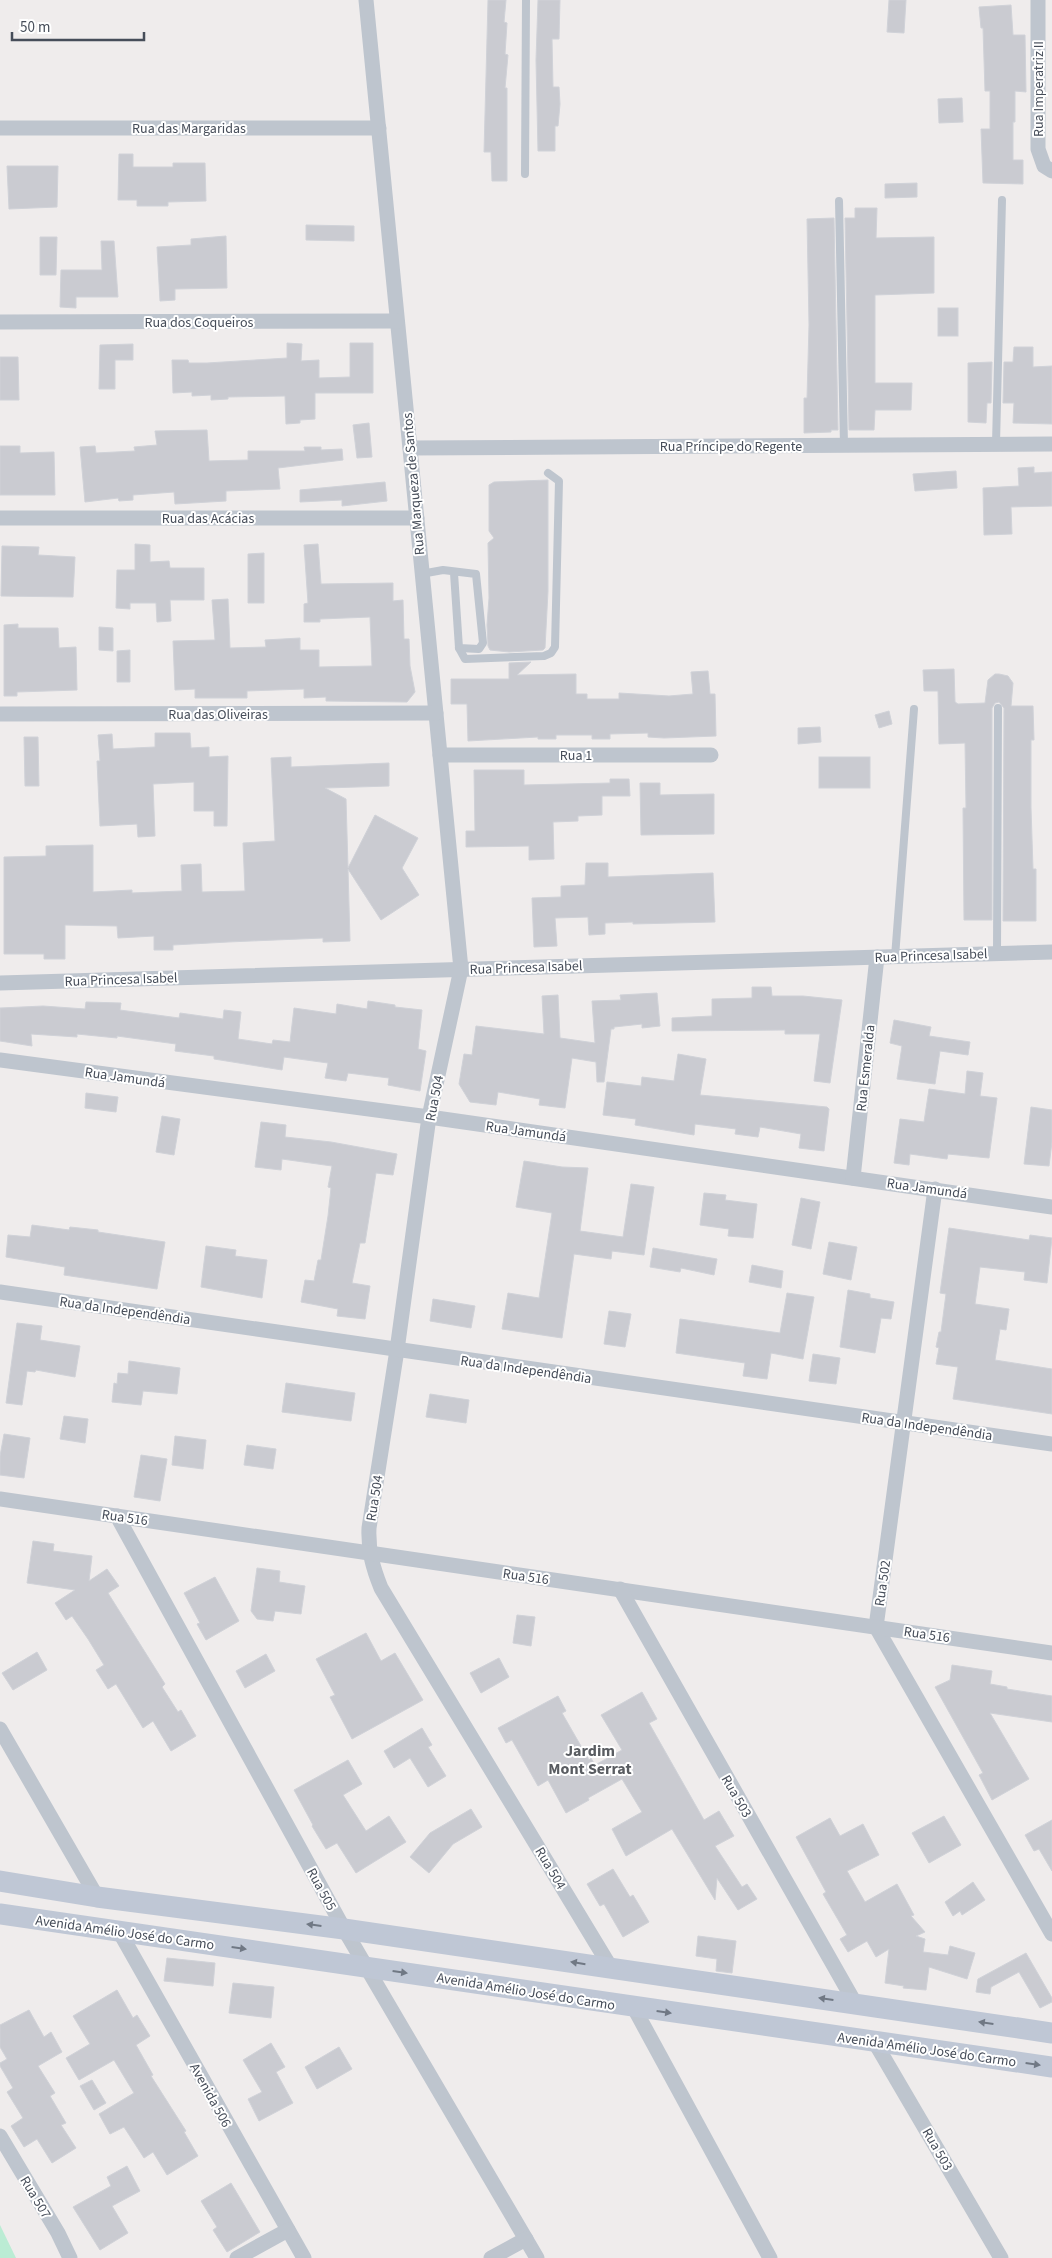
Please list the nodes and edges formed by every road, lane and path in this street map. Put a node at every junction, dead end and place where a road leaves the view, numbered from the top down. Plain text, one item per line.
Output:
1 (366, 0) edge
2 (526, 0) edge
3 (1038, 0) edge
4 (0, 128) edge
5 (379, 128) junction
6 (1052, 171) edge
7 (525, 174) dead end
8 (1002, 200) dead end
9 (839, 201) dead end
10 (398, 321) junction
11 (0, 322) edge
12 (996, 444) junction
13 (1052, 444) edge
14 (844, 446) junction
15 (410, 448) junction
16 (548, 472) dead end
17 (0, 518) edge
18 (417, 518) junction
19 (454, 573) junction
20 (421, 574) junction
21 (483, 643) junction
22 (460, 648) junction
23 (491, 657) junction
24 (998, 708) dead end
25 (914, 709) dead end
26 (436, 713) junction
27 (0, 714) edge
28 (440, 755) junction
29 (712, 756) dead end
30 (1052, 952) edge
31 (998, 953) junction
32 (895, 957) junction
33 (877, 958) junction
34 (461, 969) junction
35 (0, 983) edge
36 (0, 1060) edge
37 (430, 1117) junction
38 (853, 1178) junction
39 (934, 1189) junction
40 (1052, 1206) edge
41 (0, 1292) edge
42 (397, 1350) junction
43 (904, 1423) junction
44 (1052, 1444) edge
45 (0, 1499) edge
46 (117, 1516) junction
47 (369, 1554) junction
48 (620, 1589) junction
49 (876, 1627) junction
50 (1052, 1653) edge
51 (0, 1729) edge
52 (0, 1881) edge
53 (97, 1897) junction
54 (0, 1914) edge
55 (344, 1928) junction
56 (118, 1931) junction
57 (1052, 1934) edge
58 (366, 1967) junction
59 (611, 1968) junction
60 (855, 2003) junction
61 (634, 2008) junction
62 (1052, 2033) edge
63 (874, 2041) junction
64 (1052, 2067) edge
65 (1, 2139) edge
66 (288, 2230) junction
67 (526, 2239) junction
68 (70, 2258) edge
69 (236, 2258) edge
70 (304, 2258) edge
71 (492, 2258) edge
72 (537, 2258) edge
73 (770, 2258) edge
74 (1001, 2258) edge

1 - 5 street, Rua Marqueza de Santos
2 - 7 lane
3 - 6 street, Rua Imperatriz II
4 - 5 street, Rua das Margaridas
5 - 10 street, Rua Marqueza de Santos
8 - 12 lane
9 - 14 lane
10 - 11 street, Rua dos Coqueiros
10 - 15 street, Rua Marqueza de Santos
12 - 13 street, Rua Príncipe do Regente
12 - 14 street, Rua Príncipe do Regente
14 - 15 street, Rua Príncipe do Regente
15 - 18 street, Rua Marqueza de Santos
16 - 23 lane
17 - 18 street, Rua das Acácias
18 - 20 street, Rua Marqueza de Santos
19 - 20 lane
19 - 21 lane
19 - 22 lane
20 - 26 street, Rua Marqueza de Santos
21 - 22 lane
21 - 23 lane
22 - 23 lane
24 - 31 lane
25 - 32 lane
26 - 27 street, Rua das Oliveiras
26 - 28 street, Rua Marqueza de Santos
28 - 29 street, Rua 1
28 - 34 street, Rua Marqueza de Santos
30 - 31 street, Rua Princesa Isabel
31 - 32 street, Rua Princesa Isabel
32 - 33 street, Rua Princesa Isabel
33 - 34 street, Rua Princesa Isabel
33 - 38 street, Rua Esmeralda
34 - 35 street, Rua Princesa Isabel
34 - 37 street, Rua 504
36 - 37 street, Rua Jamundá
37 - 38 street, Rua Jamundá
37 - 42 street, Rua 504
38 - 39 street, Rua Jamundá
39 - 40 street, Rua Jamundá
39 - 43 street, Rua 502
41 - 42 street, Rua da Independêndia
42 - 43 street, Rua da Independêndia
42 - 47 street, Rua 504
43 - 44 street, Rua da Independêndia
43 - 49 street, Rua 502
45 - 46 street, Rua 516
46 - 47 street, Rua 516
46 - 55 street, Rua 505
47 - 48 street, Rua 516
47 - 59 street, Rua 504
48 - 49 street, Rua 516
48 - 60 street, Rua 503
49 - 50 street, Rua 516
49 - 57 street
51 - 53 street
52 - 53 street
55 -> 53 street
54 - 56 street, Avenida Amélio José do Carmo
55 - 58 street, Rua 505
59 -> 55 street
56 -> 58 street, Avenida Amélio José do Carmo
56 - 66 street, Avenida 506
58 -> 61 street, Avenida Amélio José do Carmo
58 - 67 street, Rua 505
60 -> 59 street
62 -> 60 street
61 -> 63 street, Avenida Amélio José do Carmo
61 - 73 street
63 -> 64 street, Avenida Amélio José do Carmo
63 - 74 street, Rua 503
65 - 68 street, Rua 507
66 - 69 street
66 - 70 street, Avenida 506
67 - 71 street
67 - 72 street, Rua 505

